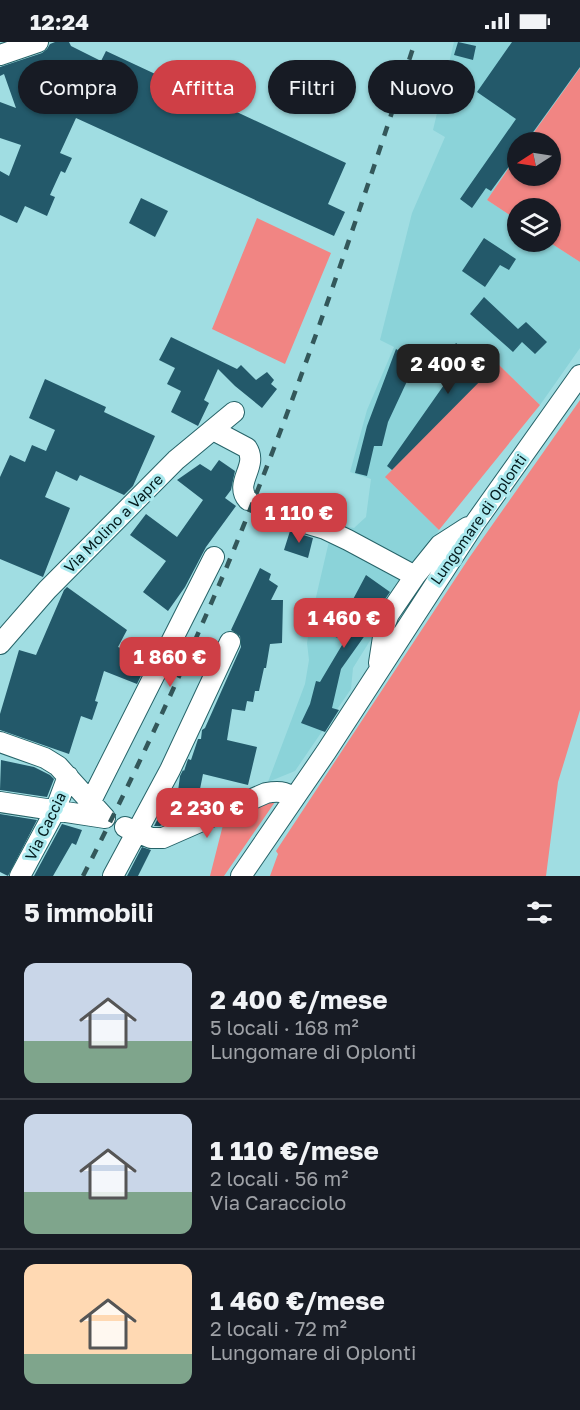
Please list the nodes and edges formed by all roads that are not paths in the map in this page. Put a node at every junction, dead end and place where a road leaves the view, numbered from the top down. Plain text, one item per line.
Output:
1 (38, 42) edge
2 (0, 55) edge
3 (580, 375) edge
4 (234, 412) dead end
5 (213, 430) junction
6 (248, 500) dead end
7 (288, 518) tunnel mouth
8 (475, 523) junction
9 (214, 556) dead end
10 (415, 576) junction
11 (230, 642) dead end
12 (0, 644) edge
13 (378, 670) junction
14 (0, 742) edge
15 (68, 776) junction
16 (294, 798) junction
17 (91, 801) junction
18 (0, 802) edge
19 (55, 811) junction
20 (130, 830) junction
21 (20, 876) edge
22 (113, 876) edge
23 (241, 876) edge

1 - 2 street
3 - 8 street, Lungomare di Oplonti
4 - 5 street, Via Molino a Vapre
5 - 6 street
5 - 12 street, Via Molino a Vapre
7 - 10 street
8 - 10 street
8 - 13 street, Lungomare di Oplonti
9 - 17 street
10 - 13 street
11 - 20 street
13 - 16 street, Lungomare di Oplonti
14 - 15 street
15 - 17 street
15 - 19 street, Via Caccia
16 - 20 street
16 - 23 street, Lungomare di Oplonti
17 - 19 street
18 - 19 street
19 - 21 street, Via Caccia
20 - 22 street

